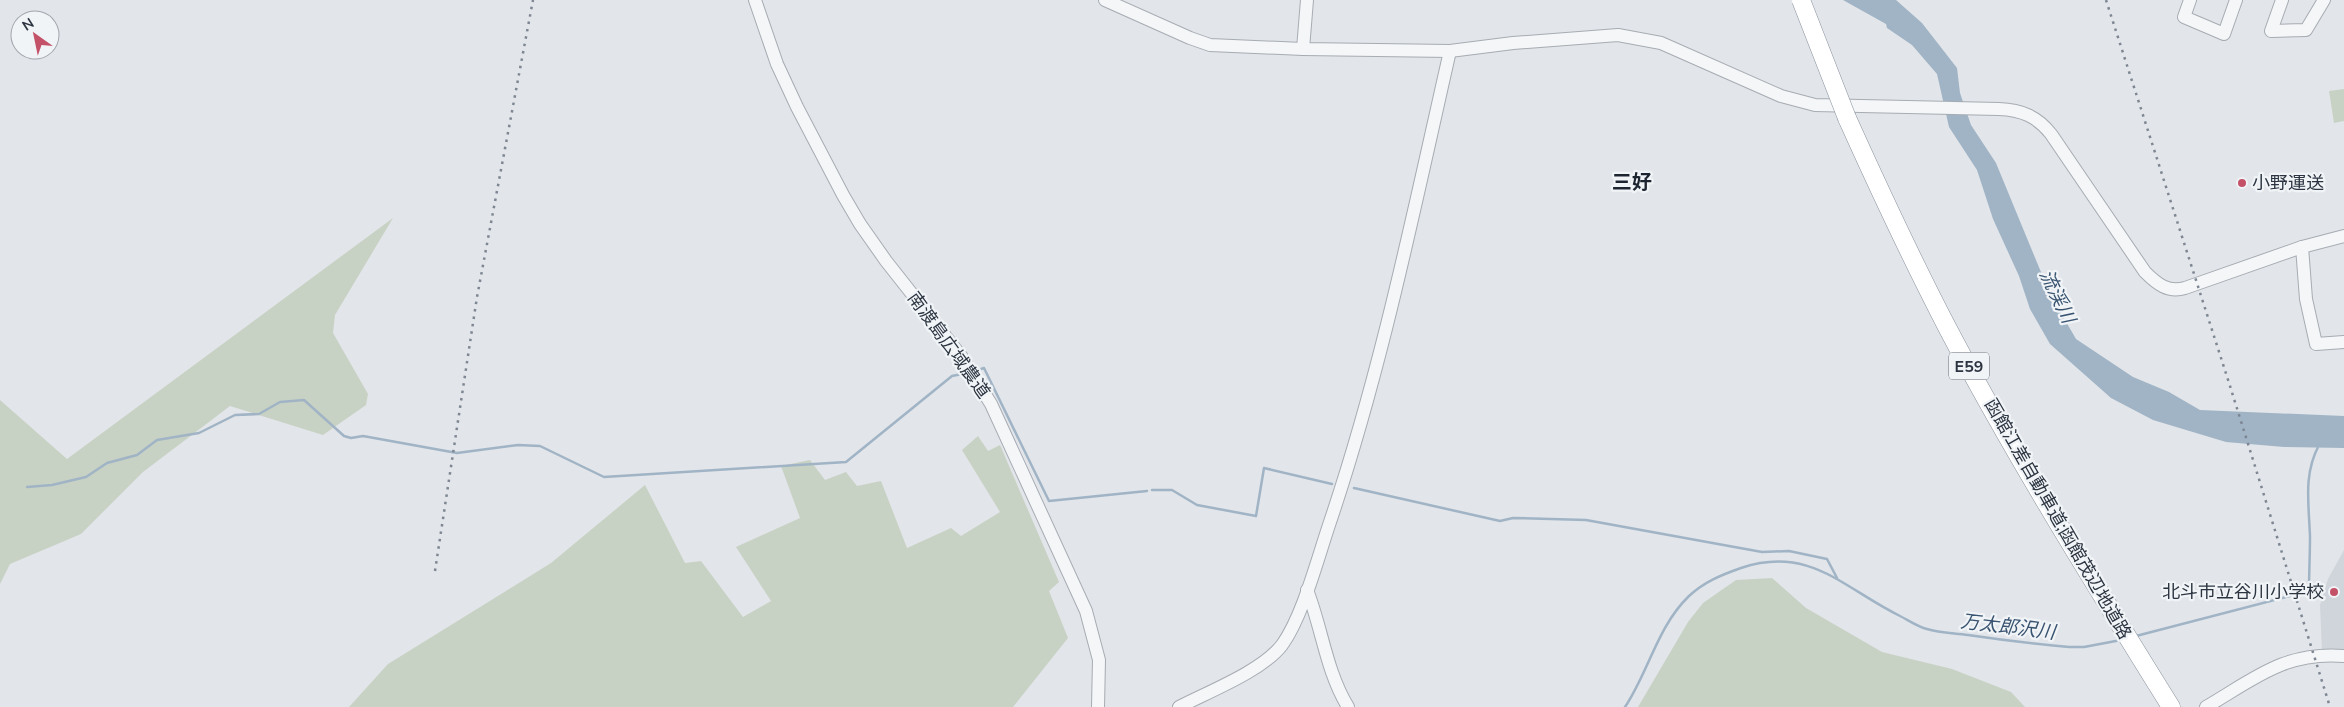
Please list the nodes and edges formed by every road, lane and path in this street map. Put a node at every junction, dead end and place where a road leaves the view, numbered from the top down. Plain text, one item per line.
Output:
1 (755, 0) edge
2 (1105, 0) edge
3 (1307, 0) edge
4 (1801, 0) edge
5 (2190, 0) edge
6 (2236, 0) edge
7 (2282, 0) edge
8 (2324, 0) edge
9 (1303, 49) junction
10 (1450, 51) junction
11 (2344, 236) edge
12 (2302, 247) junction
13 (2344, 342) edge
14 (1307, 590) junction
15 (2344, 656) edge
16 (1098, 707) edge
17 (1179, 707) edge
18 (1348, 707) edge
19 (2170, 707) edge
20 (2206, 707) edge

1 - 16 street, 南渡島広域農道
2 - 9 street
3 - 9 street
4 - 19 highway, 函館江差自動車道;函館茂辺地道路 / E59, bridge
5 - 6 street
7 - 8 street
9 - 10 street
10 - 12 street
10 - 14 street
11 - 12 street
12 - 13 street
14 - 17 street
14 - 18 street
15 - 20 street

